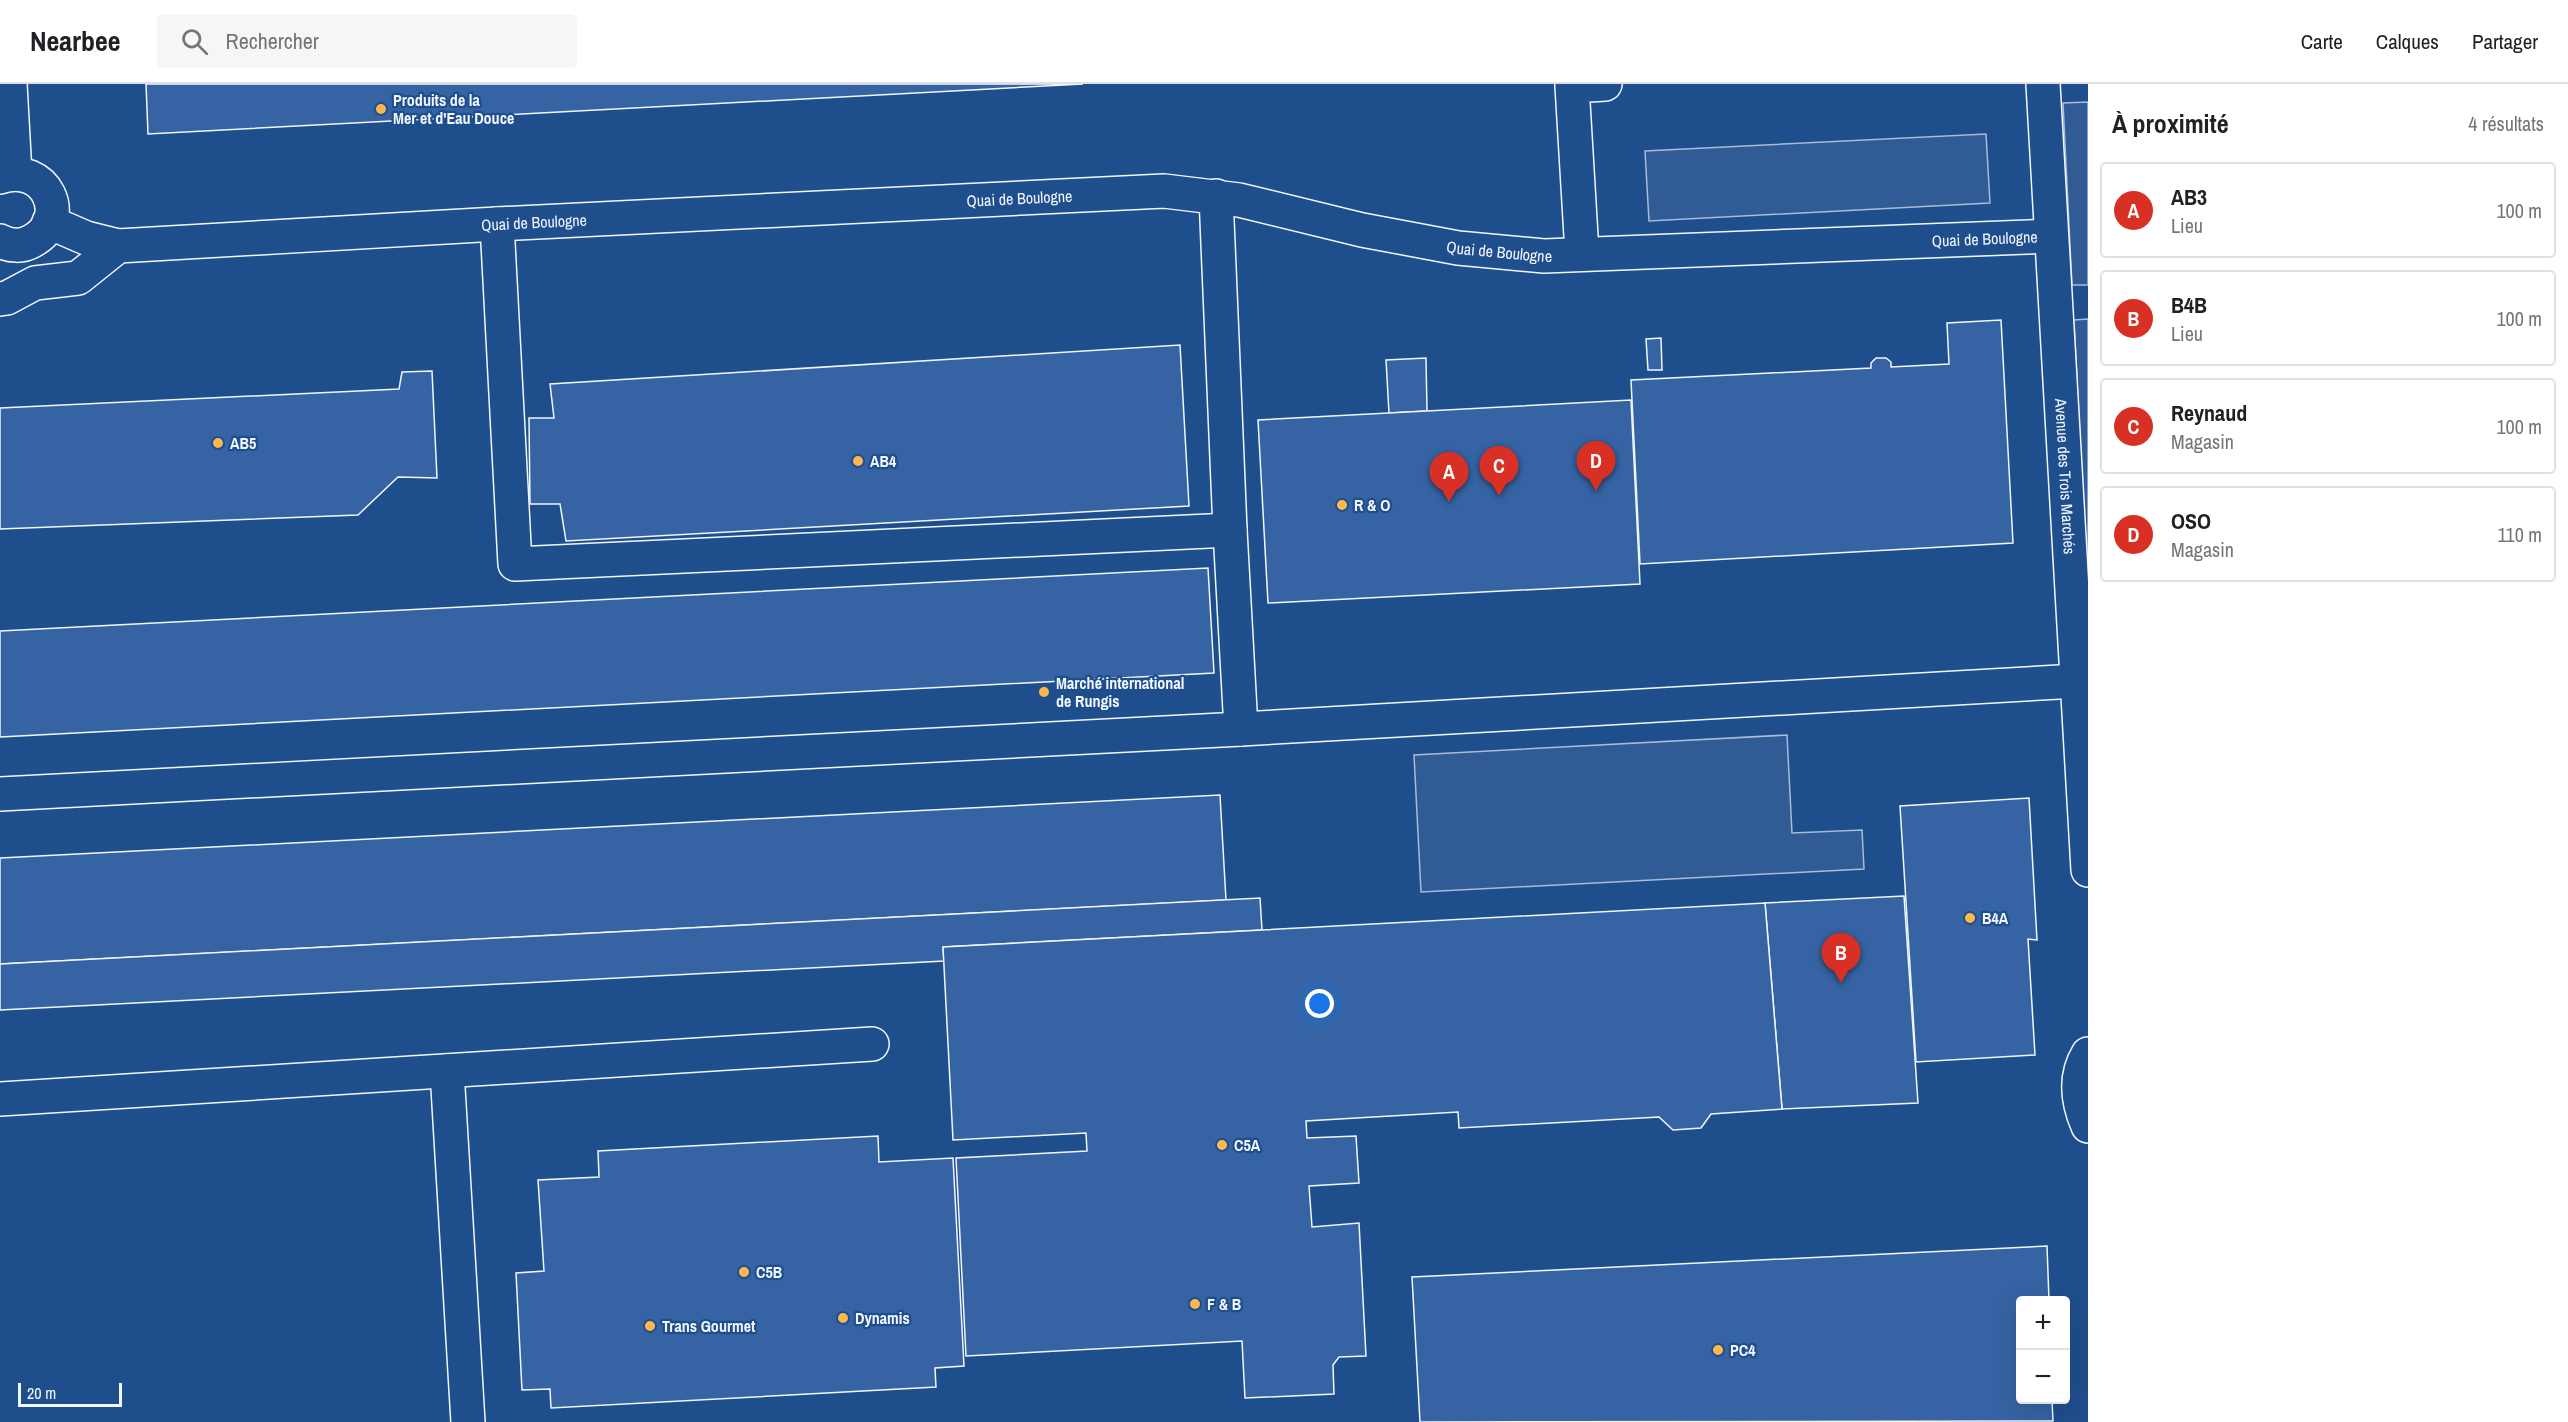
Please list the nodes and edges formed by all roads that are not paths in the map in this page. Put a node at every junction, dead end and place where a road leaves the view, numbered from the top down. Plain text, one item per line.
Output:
1 (10, 84) edge
2 (1605, 84) edge
3 (2043, 84) edge
4 (7, 175) edge
5 (1216, 196) junction
6 (49, 222) junction
7 (496, 224) junction
8 (2051, 236) junction
9 (0, 241) edge
10 (118, 246) junction
11 (1582, 253) junction
12 (0, 299) edge
13 (1230, 531) junction
14 (2077, 681) junction
15 (1241, 729) junction
16 (0, 794) edge
17 (2088, 870) edge
18 (872, 1044) dead end
19 (2088, 1054) edge
20 (447, 1071) junction
21 (0, 1099) edge
22 (2088, 1126) edge
23 (468, 1422) edge

1 - 4 lane
2 - 11 lane
3 - 8 lane, Avenue des Trois Marchés
4 - 6 lane
5 - 7 lane, Quai de Boulogne
5 - 11 lane, Quai de Boulogne
5 - 13 lane
6 - 9 lane
6 - 10 lane, Quai de Boulogne
7 - 10 lane, Quai de Boulogne
7 - 13 lane
8 - 11 lane, Quai de Boulogne
8 - 14 lane, Avenue des Trois Marchés
10 - 12 lane
13 - 15 lane
14 - 15 lane
14 - 17 lane, Avenue des Trois Marchés
15 - 16 lane
18 - 20 lane
19 - 22 lane
20 - 21 lane
20 - 23 lane

